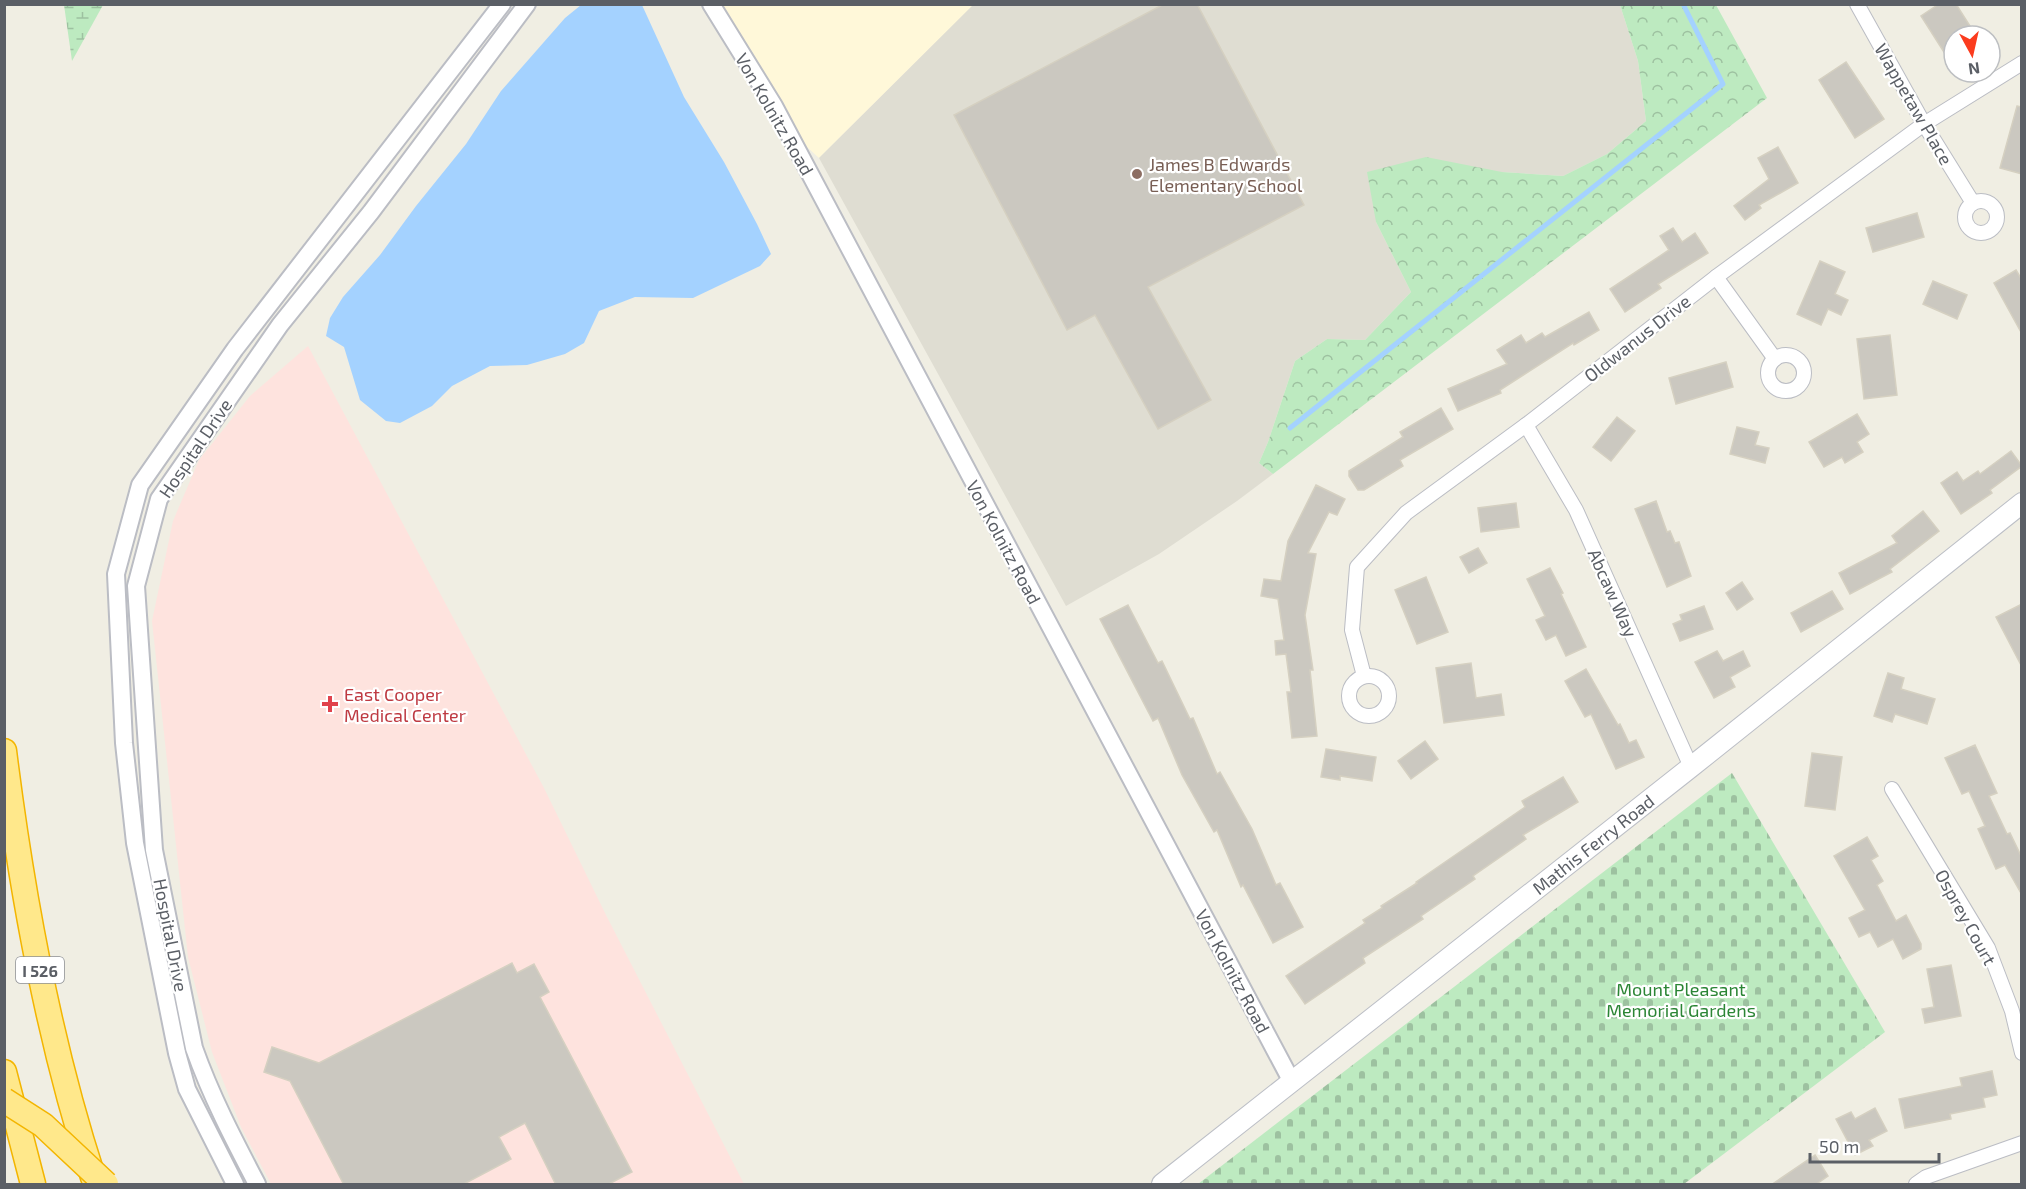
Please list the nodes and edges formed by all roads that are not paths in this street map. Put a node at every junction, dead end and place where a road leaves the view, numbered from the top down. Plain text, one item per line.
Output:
1 (502, 4) edge
2 (527, 4) edge
3 (711, 4) edge
4 (1857, 4) edge
5 (2022, 63) edge
6 (1924, 124) junction
7 (1973, 203) dead end
8 (1716, 277) junction
9 (1775, 359) dead end
10 (1526, 425) junction
11 (2022, 503) edge
12 (1364, 676) dead end
13 (4, 752) edge
14 (1690, 767) junction
15 (1892, 789) dead end
16 (2022, 1053) edge
17 (4, 1072) edge
18 (1292, 1082) junction
19 (4, 1100) edge
20 (2022, 1143) edge
21 (33, 1185) edge
22 (96, 1185) edge
23 (106, 1185) edge
24 (235, 1185) edge
25 (257, 1185) edge
26 (1162, 1185) edge
27 (1916, 1185) edge

1 - 24 street, Hospital Drive
2 - 25 street, Hospital Drive
3 - 18 street, Von Kolnitz Road
4 - 6 street, Wappetaw Place
5 - 6 street, Oldwanus Drive
6 - 7 street, Wappetaw Place
6 - 8 street, Oldwanus Drive
8 - 9 street
8 - 10 street, Oldwanus Drive
10 - 12 street, Oldwanus Drive
10 - 14 street, Abcaw Way
11 - 14 main road, Mathis Ferry Road
13 - 22 highway, I 526
14 - 18 main road, Mathis Ferry Road
15 - 16 street, Osprey Court
17 - 21 highway
18 - 26 main road, Mathis Ferry Road
19 - 23 highway, bridge
20 - 27 street

